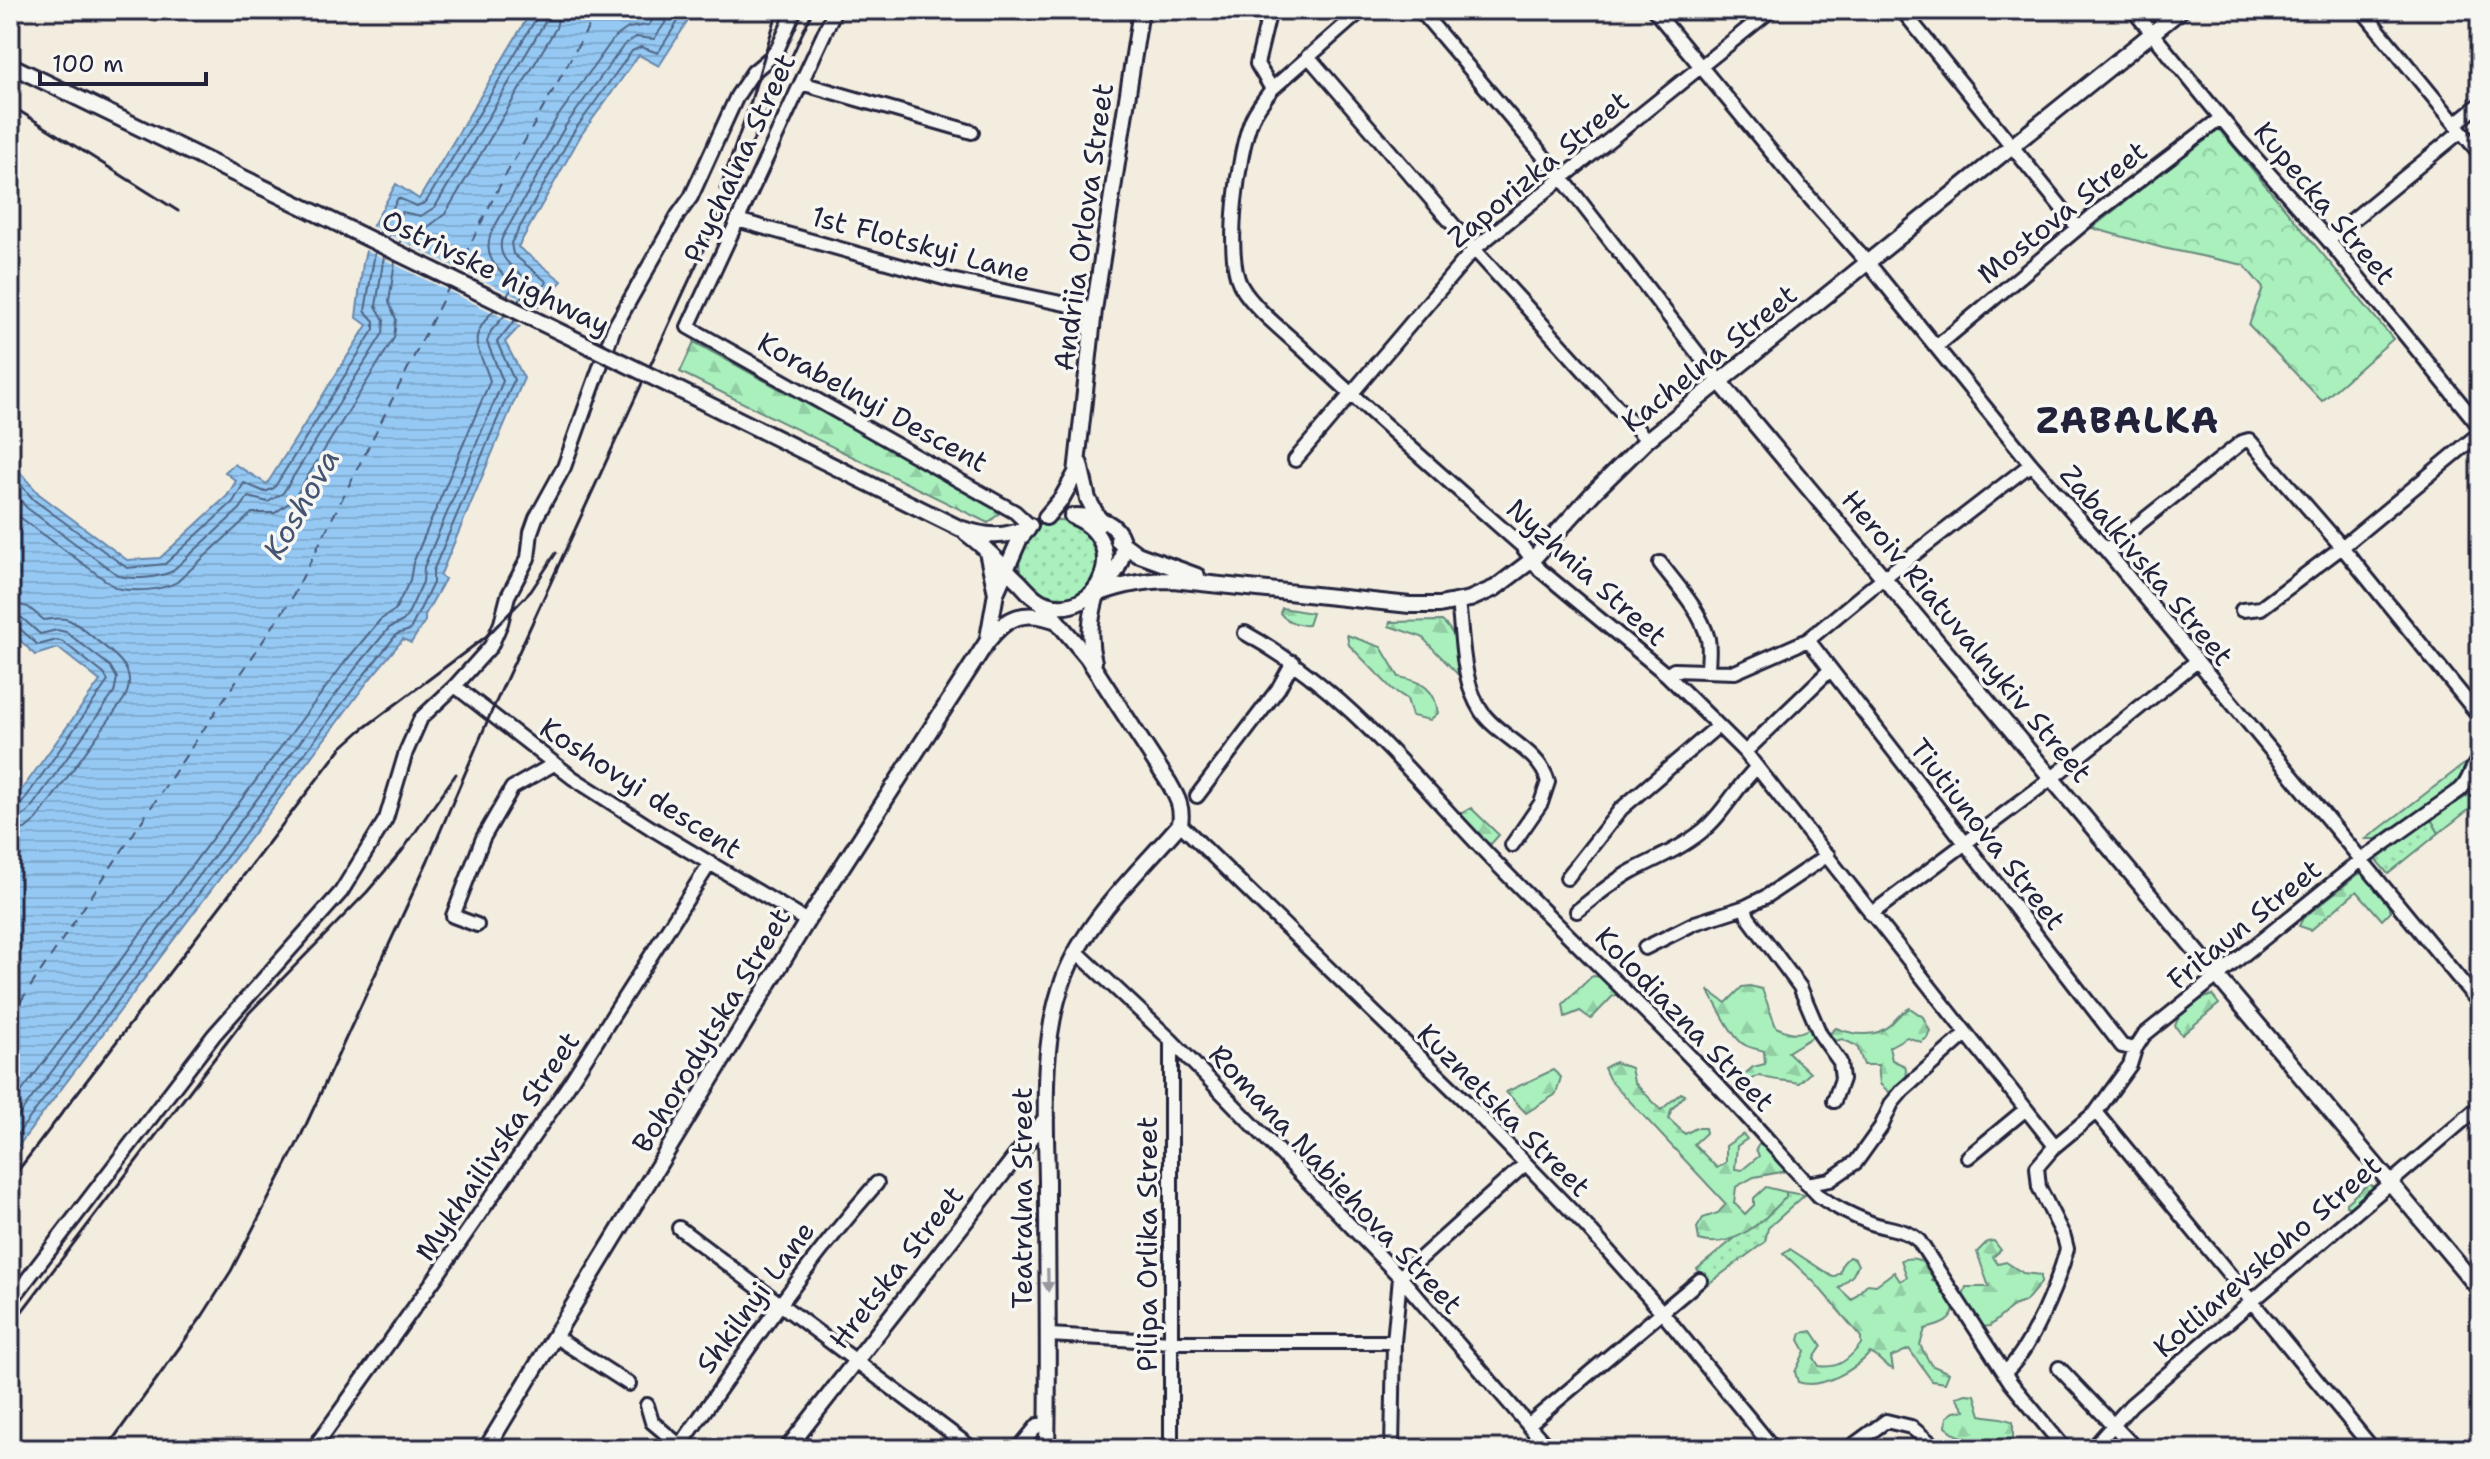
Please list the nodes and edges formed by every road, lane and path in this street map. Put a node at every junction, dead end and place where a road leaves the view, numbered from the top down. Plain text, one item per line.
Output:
1 (795, 10) edge
2 (835, 10) edge
3 (1141, 10) edge
4 (1270, 10) edge
5 (1362, 10) edge
6 (1420, 10) edge
7 (1654, 10) edge
8 (1771, 10) edge
9 (1902, 10) edge
10 (2133, 10) edge
11 (2181, 10) edge
12 (2362, 10) edge
13 (2153, 33) junction
14 (1308, 56) junction
15 (10, 65) edge
16 (1700, 66) junction
17 (801, 83) junction
18 (1272, 89) junction
19 (2480, 104) edge
20 (2221, 118) junction
21 (2458, 127) junction
22 (972, 132) dead end
23 (2014, 147) junction
24 (2480, 154) edge
25 (1562, 178) junction
26 (737, 220) junction
27 (2078, 228) junction
28 (2328, 240) junction
29 (1474, 249) junction
30 (1867, 263) junction
31 (1094, 310) junction
32 (688, 327) joint
33 (1936, 347) junction
34 (1719, 381) junction
35 (1351, 394) junction
36 (2480, 427) edge
37 (2480, 433) edge
38 (1647, 440) junction
39 (1080, 452) junction
40 (1295, 460) dead end
41 (2031, 464) junction
42 (1046, 517) junction
43 (1030, 526) junction
44 (959, 528) junction
45 (1101, 530) junction
46 (1124, 544) junction
47 (2342, 547) junction
48 (2106, 550) junction
49 (987, 552) junction
50 (1015, 552) junction
51 (1532, 560) junction
52 (1660, 563) dead end
53 (1007, 570) junction
54 (1885, 577) junction
55 (1020, 582) junction
56 (1227, 585) junction
57 (1116, 587) junction
58 (996, 593) junction
59 (1090, 597) junction
60 (1041, 602) junction
61 (1458, 602) junction
62 (2242, 610) dead end
63 (1092, 615) junction
64 (1057, 621) junction
65 (1005, 623) junction
66 (1245, 633) dead end
67 (1808, 640) junction
68 (987, 642) junction
69 (2197, 661) junction
70 (1293, 662) junction
71 (1096, 670) junction
72 (1830, 670) junction
73 (1708, 671) junction
74 (1667, 675) junction
75 (455, 686) junction
76 (2480, 717) edge
77 (1718, 726) junction
78 (1745, 752) junction
79 (2480, 758) edge
80 (554, 764) junction
81 (1757, 767) junction
82 (2052, 778) junction
83 (2475, 782) edge
84 (1197, 796) dead end
85 (1180, 824) junction
86 (1965, 843) junction
87 (1512, 845) dead end
88 (1828, 855) junction
89 (2360, 861) junction
90 (710, 863) junction
91 (1567, 878) dead end
92 (1745, 907) junction
93 (1577, 911) dead end
94 (1871, 914) junction
95 (807, 921) junction
96 (477, 925) dead end
97 (1645, 948) dead end
98 (1077, 952) junction
99 (2218, 977) junction
100 (2480, 1004) edge
101 (1966, 1034) junction
102 (1171, 1040) junction
103 (2135, 1049) junction
104 (1834, 1101) dead end
105 (2480, 1106) edge
106 (2026, 1109) junction
107 (2096, 1112) junction
108 (1046, 1118) junction
109 (2055, 1146) junction
110 (1968, 1157) dead end
111 (1525, 1164) junction
112 (2389, 1182) junction
113 (877, 1183) dead end
114 (1807, 1184) junction
115 (679, 1228) dead end
116 (1400, 1277) junction
117 (1700, 1280) dead end
118 (2480, 1290) edge
119 (2250, 1300) junction
120 (10, 1302) edge
121 (779, 1303) junction
122 (1661, 1311) junction
123 (1049, 1335) junction
124 (554, 1336) junction
125 (1172, 1342) junction
126 (1394, 1342) junction
127 (856, 1360) junction
128 (2059, 1368) dead end
129 (2004, 1373) junction
130 (629, 1384) dead end
131 (647, 1405) dead end
132 (2115, 1424) junction
133 (1047, 1425) junction
134 (1528, 1425) junction
135 (682, 1448) edge
136 (313, 1449) edge
137 (486, 1449) edge
138 (787, 1449) edge
139 (973, 1449) edge
140 (1018, 1449) edge
141 (1047, 1449) edge
142 (1171, 1449) edge
143 (1392, 1449) edge
144 (1549, 1449) edge
145 (1774, 1449) edge
146 (1848, 1449) edge
147 (1938, 1449) edge
148 (2065, 1449) edge
149 (2092, 1449) edge
150 (2136, 1449) edge
151 (2373, 1449) edge

1 - 75 street
2 - 17 street, Prychalna Street
3 - 31 street, Andriia Orlova Street
4 - 18 street
5 - 14 street, Nyzhnia Street
6 - 25 street, Heroiv Riatuvalnykiv Street
7 - 16 street, Zabalkivska Street
8 - 16 street, Zaporizka Street
9 - 23 street
10 - 13 street, Kupecka Street
11 - 13 street, Kachelna Street
12 - 21 street
13 - 20 street, Kupecka Street
13 - 23 street, Kachelna Street
14 - 18 street, Nyzhnia Street
14 - 29 street
15 - 44 street, Ostrivske highway, bridge
16 - 25 street, Zaporizka Street
16 - 30 street, Zabalkivska Street
17 - 22 street
17 - 26 street, Prychalna Street
18 - 35 street, Nyzhnia Street
19 - 21 street
20 - 27 street, Mostova Street
20 - 28 street, Kupecka Street
21 - 24 street
21 - 28 street
23 - 27 street
23 - 30 street, Kachelna Street
25 - 29 street, Zaporizka Street
25 - 34 street, Heroiv Riatuvalnykiv Street
26 - 31 street, 1st Flotskyi Lane
26 - 32 street, Prychalna Street
27 - 33 street, Mostova Street
28 - 36 street, Kupecka Street
29 - 35 street, Zaporizka Street
29 - 38 street
30 - 33 street, Zabalkivska Street
30 - 34 street, Kachelna Street
31 - 39 street, Andriia Orlova Street
32 - 43 street, Korabelnyi Descent
33 - 41 street, Zabalkivska Street
34 - 38 street, Kachelna Street
34 - 54 street, Heroiv Riatuvalnykiv Street
35 - 40 street, Zaporizka Street
35 - 51 street, Nyzhnia Street
37 - 47 street
38 - 51 street, Kachelna Street
39 - 42 street, Andriia Orlova Street
39 - 45 street, Andriia Orlova Street
41 - 48 street, Zabalkivska Street
41 - 54 street
42 - 43 street
42 - 45 street
43 - 44 street, Ostrivske highway
43 - 50 street
44 - 49 street, Ostrivske highway
45 - 46 street, Kachelna Street
45 - 46 street
45 - 59 street
46 - 56 street, Kachelna Street
46 - 59 street
47 - 48 street
47 - 62 street
47 - 76 street
48 - 69 street, Zabalkivska Street
49 - 53 street, Ostrivske highway
49 - 58 street, Bohorodytska Street
50 - 53 street, Bohorodytska Street
50 - 55 street
51 - 61 street, Kachelna Street
51 - 74 street, Nyzhnia Street
52 - 73 street, Nyzhnia Street
53 - 55 street, Ostrivske highway
53 - 58 street, Bohorodytska Street
54 - 67 street
54 - 82 street, Heroiv Riatuvalnykiv Street
55 - 60 street
56 - 57 street, Kachelna Street
56 - 61 street, Kachelna Street
57 - 59 street, Kachelna Street
57 - 63 street
58 - 68 street, Bohorodytska Street
59 - 60 street
59 - 63 street
60 - 64 street
60 - 65 street, Bohorodytska Street
61 - 87 street
63 - 71 street
64 - 65 street
64 - 71 street
65 - 68 street, Bohorodytska Street
66 - 70 street, Kolodiazna Street
67 - 72 street, Tiutiunova Street
67 - 73 street
68 - 95 street, Bohorodytska Street
69 - 82 street
69 - 89 street, Zabalkivska Street
70 - 84 street
70 - 114 street, Kolodiazna Street
71 - 85 street
72 - 78 street
72 - 86 street, Tiutiunova Street
73 - 74 street
74 - 77 street, Nyzhnia Street
75 - 80 street, Koshovyi descent
75 - 120 street
77 - 78 street, Nyzhnia Street
77 - 91 street
78 - 81 street, Nyzhnia Street
79 - 83 street, Fritaun Street
80 - 90 street, Koshovyi descent
80 - 96 street
81 - 88 street, Nyzhnia Street
81 - 93 street
82 - 86 street
82 - 99 street, Heroiv Riatuvalnykiv Street
83 - 89 street, Fritaun Street
85 - 98 street
85 - 111 street, Kuznetska Street
86 - 94 street
86 - 103 street, Tiutiunova Street
88 - 92 street
88 - 94 street, Nyzhnia Street
89 - 99 street, Fritaun Street
89 - 100 street, Zabalkivska Street
90 - 95 street, Koshovyi descent
90 - 136 street, Mykhailivska Street
92 - 97 street
92 - 104 street
94 - 101 street, Nyzhnia Street
95 - 124 street, Bohorodytska Street
98 - 102 street, Romana Nabiehova Street
98 - 108 street, Teatralna Street
99 - 103 street, Fritaun Street
99 - 112 street, Heroiv Riatuvalnykiv Street
101 - 106 street, Nyzhnia Street
101 - 114 street
102 - 116 street, Romana Nabiehova Street
102 - 125 street, Pilipa Orlika Street
103 - 107 street, Fritaun Street
105 - 112 street, Kotliarevskoho Street
106 - 109 street, Nyzhnia Street
106 - 110 street
107 - 109 street, Fritaun Street
107 - 119 street
108 -> 123 street, Teatralna Street
108 - 127 street, Hretska Street
109 - 129 street
111 - 116 street
111 - 122 street, Kuznetska Street
112 - 118 street, Heroiv Riatuvalnykiv Street
112 - 119 street, Kotliarevskoho Street
113 - 121 street, Shkilnyi Lane
114 - 129 street, Kolodiazna Street
115 - 121 street
116 - 126 street
116 - 134 street, Romana Nabiehova Street
117 - 122 street
119 - 132 street, Kotliarevskoho Street
119 - 151 street
121 - 127 street
121 - 135 street, Shkilnyi Lane
122 - 134 street
122 - 145 street, Kuznetska Street
123 - 125 street
123 - 133 street, Teatralna Street
124 - 130 street
124 - 137 street, Bohorodytska Street
125 - 126 street
125 - 142 street, Pilipa Orlika Street
126 - 143 street
127 - 138 street, Hretska Street
127 - 139 street
128 - 132 street
129 - 148 street, Kolodiazna Street
131 - 135 street
132 - 149 street, Kotliarevskoho Street
132 - 150 street
133 - 140 street
133 - 141 street, Teatralna Street
134 - 144 street, Romana Nabiehova Street
146 - 147 street

